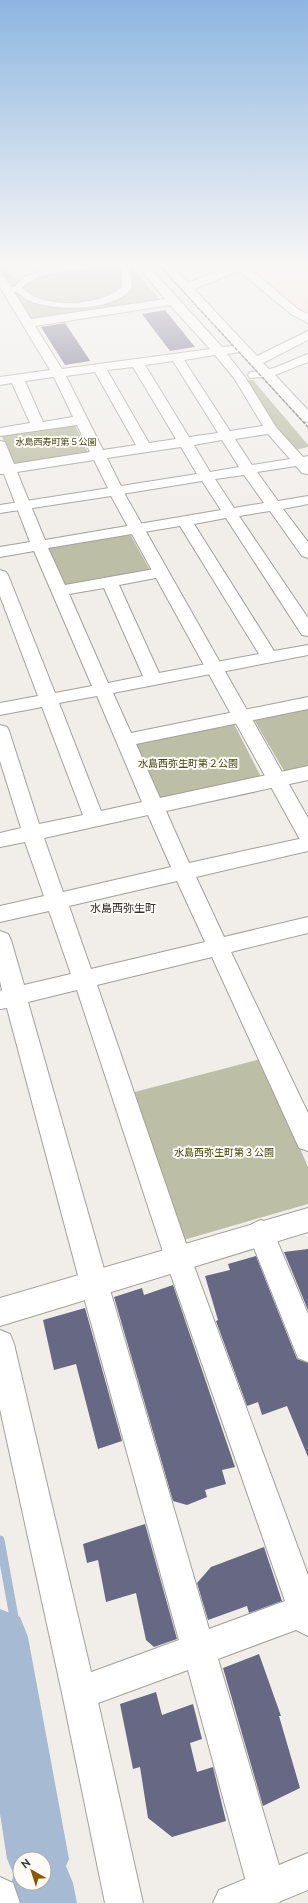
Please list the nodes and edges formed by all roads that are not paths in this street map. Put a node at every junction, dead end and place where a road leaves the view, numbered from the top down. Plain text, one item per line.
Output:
1 (45, 352) edge
2 (213, 352) edge
3 (220, 352) edge
4 (246, 352) edge
5 (275, 352) edge
6 (176, 357) junction
7 (308, 358) edge
8 (137, 362) junction
9 (255, 362) junction
10 (98, 367) junction
11 (58, 373) junction
12 (266, 373) junction
13 (239, 377) junction
14 (17, 378) junction
15 (0, 381) edge
16 (308, 418) edge
17 (81, 420) junction
18 (38, 426) junction
19 (271, 429) junction
20 (0, 432) edge
21 (226, 435) junction
22 (185, 442) junction
23 (0, 445) edge
24 (145, 448) junction
25 (98, 455) junction
26 (305, 464) edge
27 (4, 469) edge
28 (248, 470) junction
29 (206, 477) junction
30 (116, 491) junction
31 (308, 500) edge
32 (22, 505) junction
33 (274, 506) junction
34 (0, 509) edge
35 (230, 512) junction
36 (184, 520) junction
37 (135, 528) junction
38 (39, 545) junction
39 (0, 552) edge
40 (308, 553) edge
41 (160, 573) junction
42 (0, 575) edge
43 (110, 582) junction
44 (60, 591) junction
45 (308, 631) edge
46 (308, 650) edge
47 (269, 657) junction
48 (213, 668) junction
49 (153, 680) junction
50 (103, 689) junction
51 (49, 700) junction
52 (308, 703) edge
53 (0, 709) edge
54 (241, 716) junction
55 (0, 731) edge
56 (125, 740) junction
57 (308, 773) edge
58 (277, 780) junction
59 (154, 807) junction
60 (95, 820) junction
61 (32, 833) junction
62 (308, 836) edge
63 (0, 840) edge
64 (308, 844) edge
65 (183, 872) junction
66 (58, 901) junction
67 (0, 914) edge
68 (308, 924) edge
69 (0, 940) edge
70 (218, 946) junction
71 (84, 979) junction
72 (8, 998) edge
73 (308, 1140) edge
74 (308, 1220) edge
75 (261, 1233) junction
76 (178, 1258) junction
77 (94, 1283) junction
78 (0, 1312) edge
79 (0, 1344) edge
80 (308, 1348) edge
81 (307, 1613) edge
82 (200, 1649) junction
83 (79, 1693) junction
84 (308, 1871) edge
85 (267, 1889) junction
86 (0, 1896) edge
87 (1, 1903) edge
88 (124, 1903) edge
89 (232, 1903) edge

1 - 11 street
2 - 6 street
3 - 13 street
4 - 9 street
5 - 9 street
6 - 8 street
6 - 21 street
7 - 12 street
8 - 10 street
8 - 22 street
9 - 12 street
10 - 11 street
10 - 24 street
11 - 14 street
11 - 17 street
12 - 13 street
12 - 16 street
13 - 19 street
14 - 15 street
14 - 18 street
17 - 18 street
17 - 25 street
18 - 20 street
19 - 21 street
19 - 26 street
21 - 22 street
21 - 28 street
22 - 24 street
22 - 29 street
23 - 27 street
24 - 25 street
25 - 27 street
25 - 30 street
26 - 28 street
27 - 32 street
28 - 29 street
28 - 33 street
29 - 30 street
29 - 35 street
30 - 32 street
30 - 37 street
31 - 33 street
32 - 34 street
32 - 38 street
33 - 35 street
33 - 40 street
35 - 36 street
35 - 45 street
36 - 37 street
36 - 47 street
37 - 38 street
37 - 41 street
38 - 39 street
38 - 44 street
41 - 43 street
41 - 48 street
42 - 51 street
43 - 44 street
43 - 49 street
44 - 50 street
46 - 47 street
47 - 48 street
48 - 49 street
48 - 54 street
49 - 50 street
50 - 51 street
50 - 56 street
51 - 53 street
51 - 60 street
52 - 54 street
54 - 56 street
54 - 58 street
55 - 61 street
56 - 59 street
57 - 58 street
58 - 59 street
58 - 62 street
59 - 60 street
59 - 65 street
60 - 61 street
61 - 63 street
61 - 66 street
64 - 65 street
65 - 66 street
65 - 70 street
66 - 67 street
66 - 71 street
68 - 70 street
69 - 72 street
70 - 71 street
70 - 73 street
71 - 72 street
71 - 76 street
72 - 77 street
74 - 75 street
75 - 76 street
75 - 80 street
76 - 77 street
76 - 81 street
77 - 78 street
77 - 82 street
79 - 83 street
81 - 82 street
82 - 83 street
82 - 85 street
83 - 88 street
84 - 85 street
85 - 89 street
86 - 87 street

